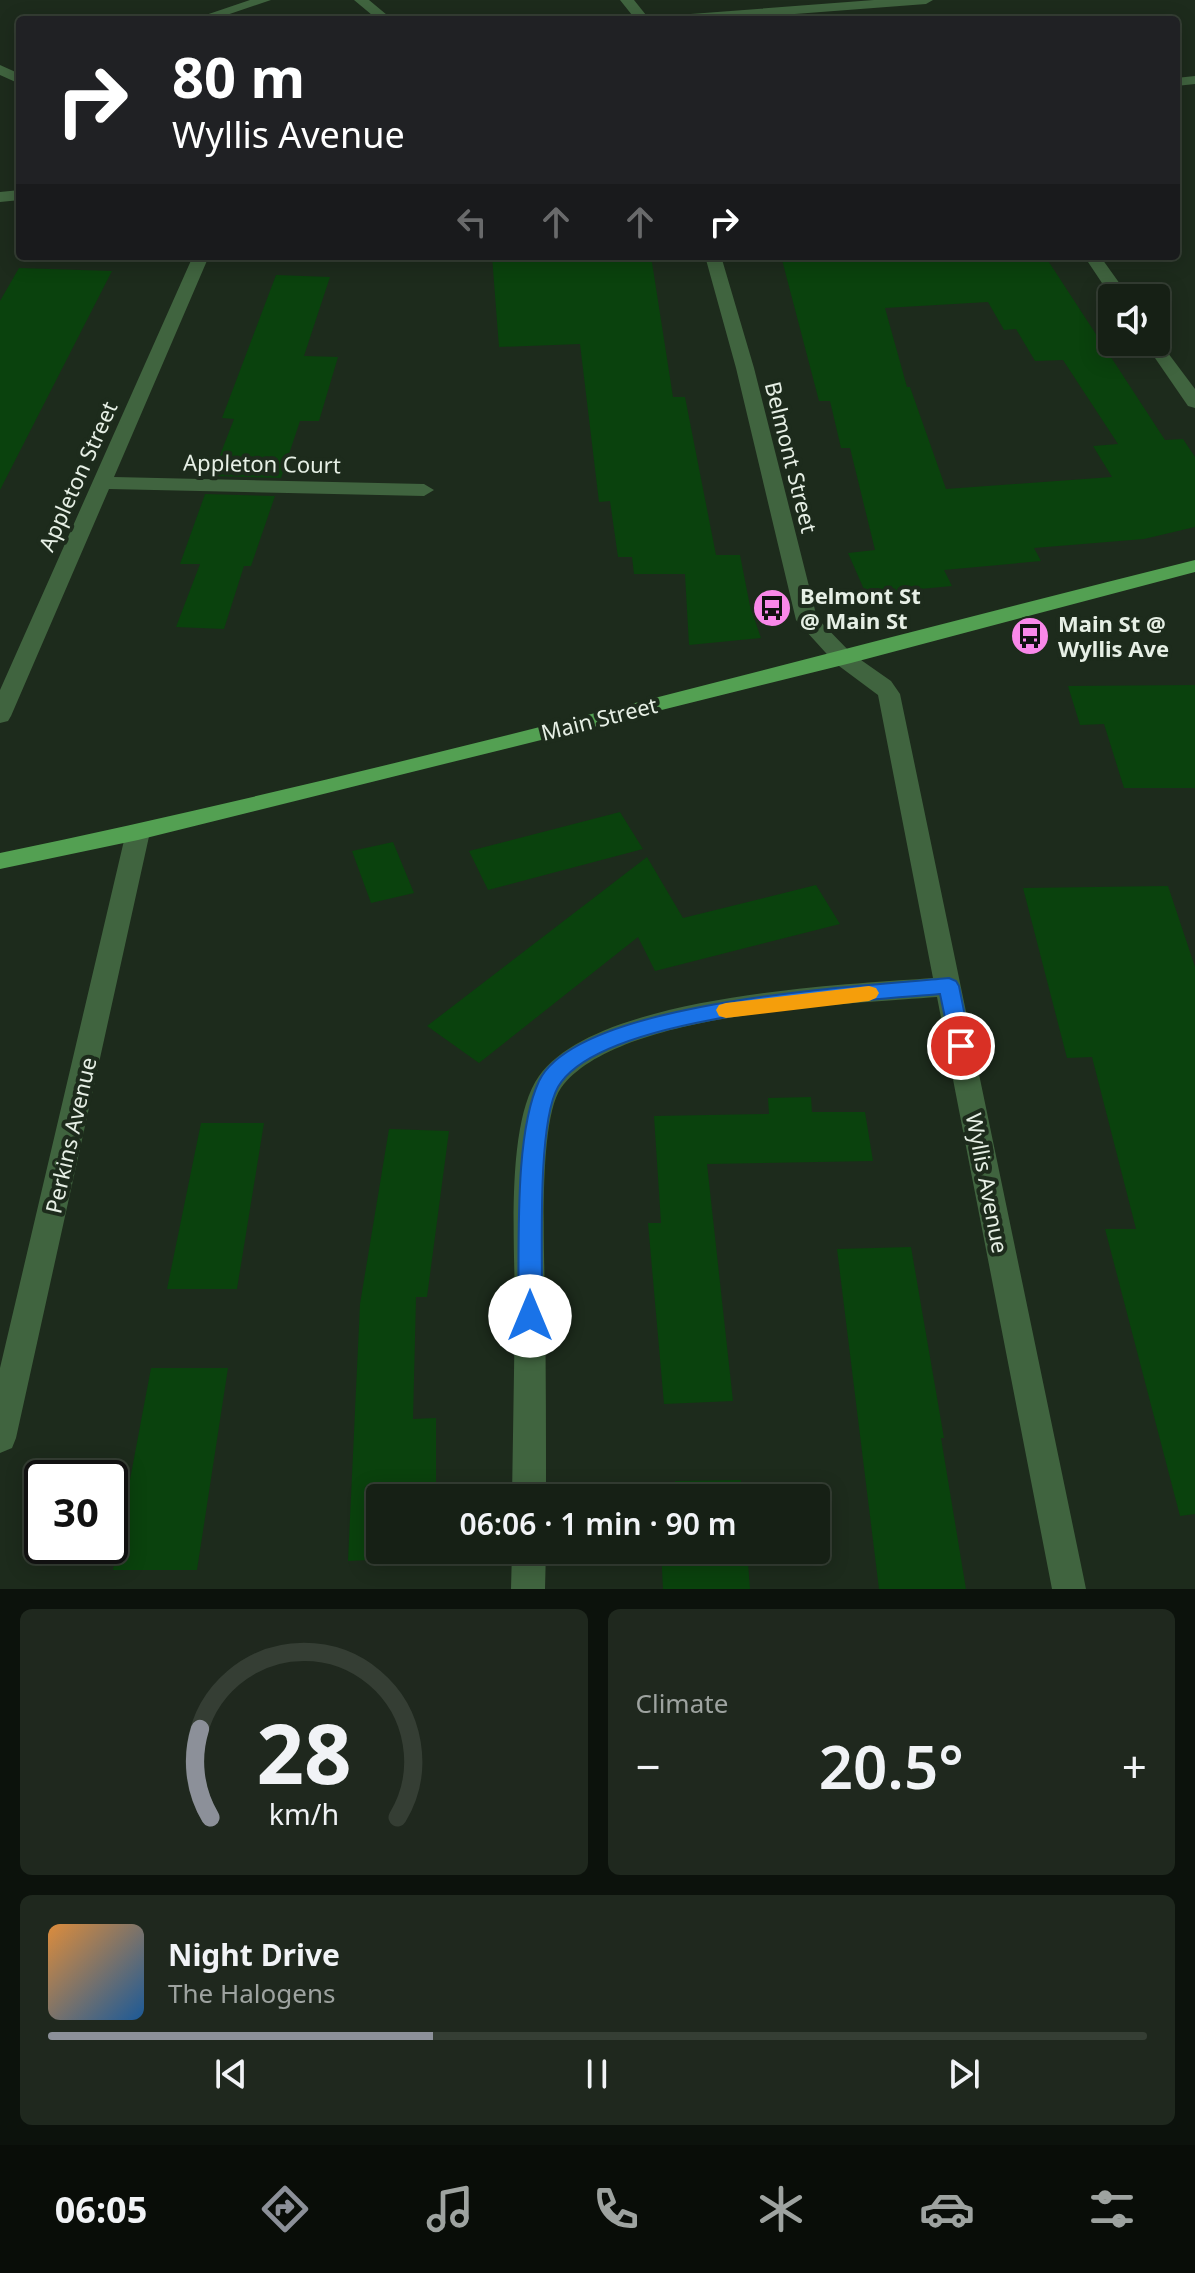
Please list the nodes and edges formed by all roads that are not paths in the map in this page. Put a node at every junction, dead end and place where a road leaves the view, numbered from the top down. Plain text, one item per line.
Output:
1 (264, 0) edge
2 (361, 0) edge
3 (627, 0) edge
4 (926, 0) edge
5 (211, 16) edge
6 (381, 16) edge
7 (640, 16) edge
8 (716, 16) edge
9 (199, 260) edge
10 (714, 260) edge
11 (1095, 260) edge
12 (1111, 284) edge
13 (1163, 356) edge
14 (1195, 402) edge
15 (100, 483) junction
16 (424, 490) dead end
17 (1195, 566) edge
18 (843, 658) junction
19 (0, 716) edge
20 (138, 832) junction
21 (0, 861) edge
22 (949, 986) junction
23 (0, 1438) edge
24 (529, 1484) edge
25 (529, 1564) edge
26 (528, 1589) edge
27 (1069, 1589) edge

1 - 5 street
2 - 6 street
3 - 7 street
4 - 8 street
9 - 15 street, Appleton Street
10 - 18 street, Belmont Street
11 - 12 street
13 - 14 street
15 - 16 street, Appleton Court
15 - 19 street, Appleton Street
17 - 18 main road, Main Street
18 - 20 main road, Main Street
18 - 22 street, Wyllis Avenue
20 - 21 main road, Main Street
20 - 23 street, Perkins Avenue
22 - 24 street
22 - 27 street, Wyllis Avenue
25 - 26 street

